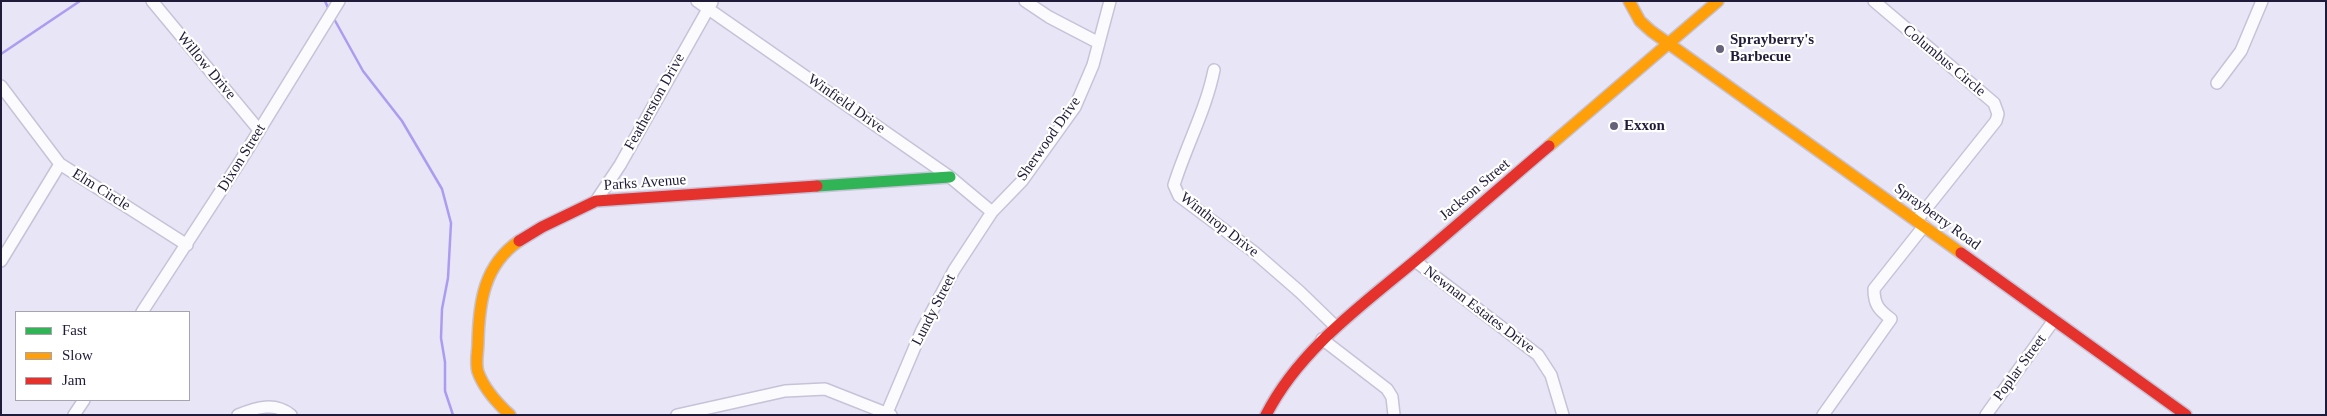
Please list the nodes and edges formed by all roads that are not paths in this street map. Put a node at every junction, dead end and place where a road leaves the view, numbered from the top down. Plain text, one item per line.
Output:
1 (152, 1) edge
2 (339, 1) edge
3 (697, 1) edge
4 (1026, 1) edge
5 (1110, 1) edge
6 (1629, 1) edge
7 (1718, 1) edge
8 (1874, 1) edge
9 (2262, 1) edge
10 (710, 4) edge
11 (1097, 42) junction
12 (1671, 43) junction
13 (1214, 70) dead end
14 (2217, 83) dead end
15 (1, 86) edge
16 (259, 130) junction
17 (60, 164) junction
18 (950, 178) junction
19 (596, 201) junction
20 (992, 212) junction
21 (1921, 223) junction
22 (186, 245) junction
23 (1, 261) edge
24 (1415, 261) junction
25 (143, 311) edge
26 (2054, 320) junction
27 (1335, 326) junction
28 (1322, 339) junction
29 (83, 401) edge
30 (888, 414) edge
31 (74, 415) edge
32 (238, 415) edge
33 (291, 415) edge
34 (510, 415) edge
35 (677, 415) edge
36 (1266, 415) edge
37 (1394, 415) edge
38 (1563, 415) edge
39 (1823, 415) edge
40 (1986, 415) edge
41 (2186, 415) edge

1 - 16 street, Willow Drive
2 - 16 street, Dixon Street
3 - 10 street, Winfield Drive
4 - 11 street
5 - 11 street, Sherwood Drive
6 - 12 street, Sprayberry Road
7 - 12 street, Jackson Street
8 - 21 street, Columbus Circle
9 - 14 street
10 - 18 street, Winfield Drive
10 - 19 street, Featherston Drive
11 - 20 street, Sherwood Drive
12 - 21 street, Sprayberry Road
12 - 24 street, Jackson Street
13 - 27 street, Winthrop Drive
15 - 17 street
16 - 22 street, Dixon Street
17 - 22 street, Elm Circle
17 - 23 street, Elm Circle
18 - 19 street, Parks Avenue
18 - 20 street, Winfield Drive
19 - 34 street, Parks Avenue
20 - 30 street, Lundy Street
21 - 26 street, Sprayberry Road
21 - 39 street
22 - 25 street, Dixon Street
24 - 27 street, Jackson Street
24 - 38 street, Newnan Estates Drive
26 - 40 street, Poplar Street
26 - 41 street, Sprayberry Road
27 - 28 street, Jackson Street
28 - 36 street, Jackson Street
28 - 37 street
29 - 31 street
30 - 35 street
32 - 33 street

